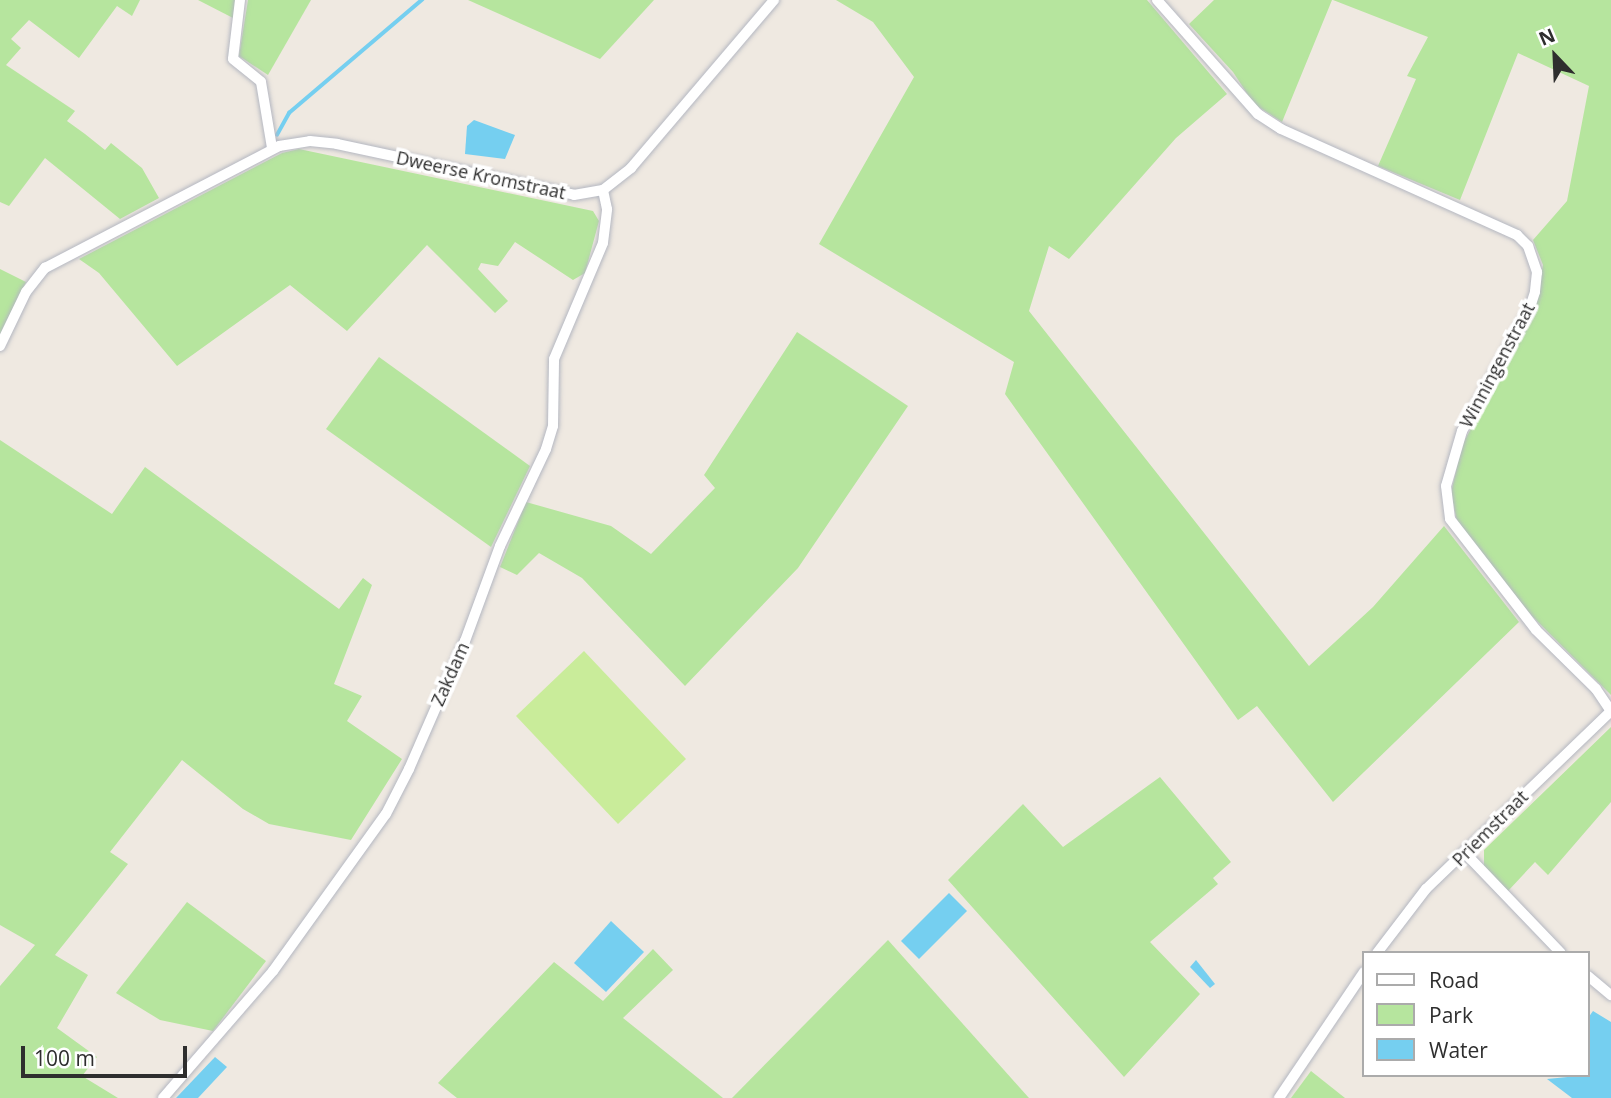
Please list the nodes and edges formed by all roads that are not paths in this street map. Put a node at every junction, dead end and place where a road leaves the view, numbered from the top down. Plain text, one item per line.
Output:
1 (240, 0) edge
2 (774, 0) edge
3 (1157, 0) edge
4 (272, 148) junction
5 (603, 190) junction
6 (0, 346) edge
7 (1611, 711) edge
8 (1466, 854) junction
9 (1378, 951) edge
10 (1559, 951) edge
11 (1362, 975) edge
12 (1590, 978) edge
13 (1611, 995) edge
14 (163, 1098) edge
15 (1279, 1098) edge

1 - 4 street
2 - 5 street
3 - 7 street, Winningenstraat
4 - 5 street, Dweerse Kromstraat
4 - 6 street, Dweerse Kromstraat
5 - 14 street, Zakdam
7 - 8 street, Priemstraat
8 - 9 street, Priemstraat
8 - 10 street
11 - 15 street
12 - 13 street

